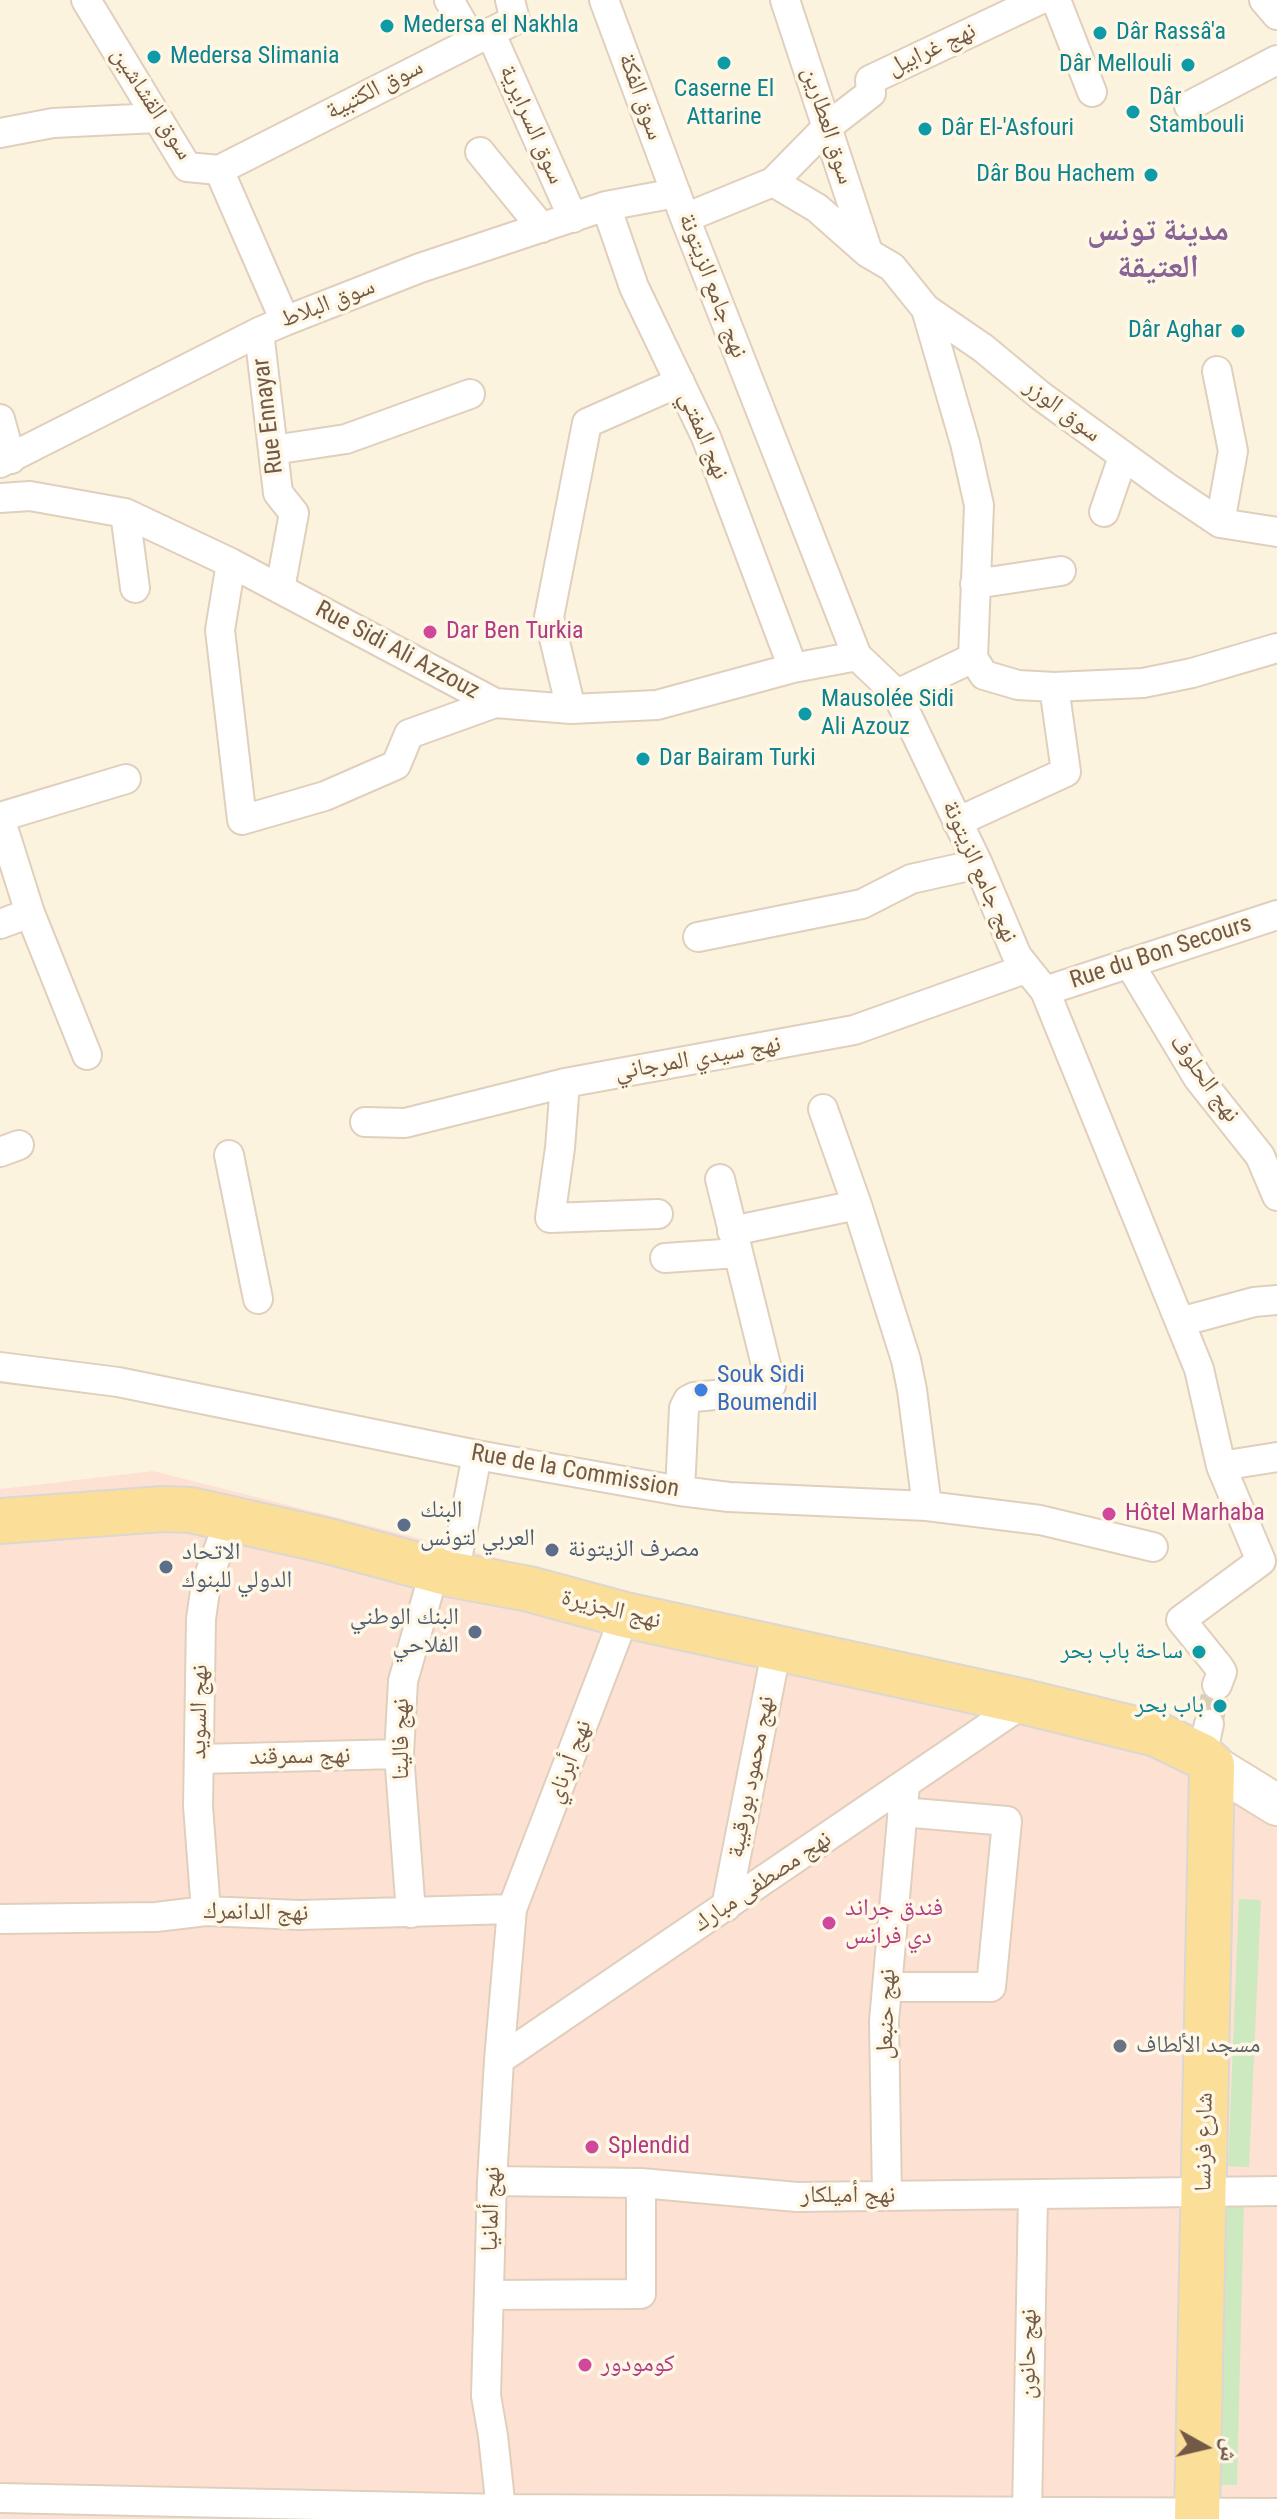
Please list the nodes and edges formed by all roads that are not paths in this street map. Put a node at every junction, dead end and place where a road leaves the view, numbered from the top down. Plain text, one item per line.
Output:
1 (86, 0) edge
2 (449, 0) edge
3 (510, 0) edge
4 (604, 0) edge
5 (785, 0) edge
6 (1039, 0) edge
7 (1056, 0) edge
8 (1264, 0) edge
9 (1277, 15) edge
10 (481, 36) junction
11 (1277, 60) edge
12 (1092, 92) dead end
13 (1189, 106) dead end
14 (157, 118) junction
15 (827, 127) junction
16 (0, 133) edge
17 (480, 152) dead end
18 (219, 170) junction
19 (773, 182) junction
20 (606, 206) junction
21 (680, 206) junction
22 (573, 218) junction
23 (542, 228) junction
24 (868, 253) junction
25 (926, 309) junction
26 (272, 326) junction
27 (1217, 371) dead end
28 (680, 382) junction
29 (470, 394) dead end
30 (0, 419) edge
31 (273, 450) junction
32 (1123, 457) junction
33 (6, 461) edge
34 (0, 498) edge
35 (1104, 512) dead end
36 (125, 513) junction
37 (1220, 523) junction
38 (1277, 532) edge
39 (231, 563) junction
40 (1061, 571) dead end
41 (975, 584) junction
42 (135, 588) dead end
43 (280, 589) junction
44 (1277, 648) edge
45 (857, 656) junction
46 (973, 658) junction
47 (793, 668) junction
48 (1054, 687) junction
49 (897, 694) junction
50 (495, 703) junction
51 (571, 709) junction
52 (126, 779) dead end
53 (957, 822) junction
54 (2, 830) edge
55 (978, 864) junction
56 (30, 913) junction
57 (1277, 915) edge
58 (0, 924) edge
59 (698, 937) dead end
60 (1129, 963) junction
61 (1025, 969) junction
62 (1045, 991) junction
63 (87, 1055) dead end
64 (565, 1083) junction
65 (823, 1109) dead end
66 (365, 1122) dead end
67 (229, 1155) dead end
68 (720, 1179) dead end
69 (1277, 1196) edge
70 (857, 1205) junction
71 (658, 1214) dead end
72 (735, 1242) junction
73 (665, 1258) dead end
74 (258, 1299) dead end
75 (1277, 1300) edge
76 (1180, 1322) junction
77 (0, 1367) edge
78 (477, 1455) junction
79 (1277, 1457) edge
80 (1221, 1466) junction
81 (680, 1491) junction
82 (927, 1506) junction
83 (230, 1518) junction
84 (0, 1521) edge
85 (1153, 1547) dead end
86 (444, 1572) junction
87 (625, 1615) junction
88 (777, 1647) junction
89 (1217, 1685) tunnel mouth
90 (1025, 1702) junction
91 (1208, 1748) junction
92 (399, 1754) junction
93 (200, 1759) junction
94 (903, 1798) junction
95 (1277, 1805) edge
96 (726, 1907) junction
97 (512, 1909) junction
98 (206, 1911) junction
99 (411, 1913) junction
100 (0, 1919) edge
101 (887, 1987) junction
102 (499, 2060) junction
103 (492, 2181) junction
104 (641, 2183) junction
105 (1204, 2191) junction
106 (1277, 2191) edge
107 (1033, 2195) junction
108 (887, 2196) junction
109 (489, 2295) junction
110 (0, 2498) edge
111 (1027, 2513) junction
112 (1277, 2513) edge
113 (502, 2514) edge
114 (1197, 2517) edge

1 - 14 street, سوق القشاشين
2 - 10 street, سوق السرايرية
3 - 10 street, سوق الكتبية
4 - 21 street, سوق الفكة
5 - 15 street, سوق العطارين
6 - 15 street, نهج غرابيل
7 - 12 street
8 - 9 street
10 - 18 street, سوق الكتبية
10 - 22 street, سوق السرايرية
11 - 13 street
14 - 16 street
14 - 18 street, سوق القشاشين
15 - 19 street, نهج غرابيل
15 - 24 street, سوق العطارين
17 - 23 street
18 - 26 street, سوق القشاشين
19 - 21 street, نهج غرابيل
19 - 24 street
20 - 21 street, سوق البلاط
20 - 22 street, سوق البلاط
20 - 28 street, نهج المفتي
21 - 45 street, نهج جامع الزيتونة
22 - 23 street, سوق البلاط
23 - 26 street, سوق البلاط
24 - 25 street, سوق الوزر
25 - 32 street, سوق الوزر
25 - 41 street
26 - 31 street, Rue Ennayar
26 - 33 street, سوق البلاط
27 - 37 street
28 - 47 street, نهج المفتي
28 - 51 street
29 - 31 street
30 - 33 street
31 - 43 street, Rue Ennayar
32 - 35 street
32 - 37 street, سوق الوزر
34 - 36 street, Rue Sidi Ali Azzouz
36 - 39 street, Rue Sidi Ali Azzouz
36 - 42 street
37 - 38 street, سوق الوزر
39 - 43 street, Rue Sidi Ali Azzouz
39 - 50 street
40 - 41 street
41 - 46 street
43 - 50 street, Rue Sidi Ali Azzouz
44 - 48 street
45 - 47 street, Rue Sidi Ali Azzouz
45 - 49 street, نهج جامع الزيتونة
46 - 48 street
46 - 49 street
47 - 51 street, Rue Sidi Ali Azzouz
48 - 53 street
49 - 53 street, نهج جامع الزيتونة
50 - 51 street, Rue Sidi Ali Azzouz
52 - 54 street
53 - 55 street, نهج جامع الزيتونة
54 - 56 street
55 - 59 street
55 - 61 street, نهج جامع الزيتونة
56 - 58 street
56 - 63 street
57 - 60 street, Rue du Bon Secours
60 - 62 street, Rue du Bon Secours
60 - 69 street, نهج الحلوف
61 - 62 street, نهج جامع الزيتونة
61 - 64 street, نهج سيدي المرجاني
62 - 76 street, نهج جامع الزيتونة
64 - 66 street, نهج سيدي المرجاني
64 - 71 street
65 - 70 street
67 - 74 street
68 - 72 street
70 - 72 street
70 - 82 street
72 - 73 street
72 - 81 street
75 - 76 street
76 - 80 street, نهج جامع الزيتونة
77 - 78 street, Rue de la Commission
78 - 81 street, Rue de la Commission
78 - 86 street, نهج فاليتا
79 - 80 street
80 - 89 street, نهج جامع الزيتونة
81 - 82 street, Rue de la Commission
82 - 85 street, Rue de la Commission
83 - 84 main road, نهج الجزيرة
83 - 86 main road, نهج الجزيرة
83 - 93 street, نهج السويد
86 - 87 main road, نهج الجزيرة
86 - 92 street, نهج فاليتا
87 - 88 main road, نهج الجزيرة
87 - 97 street, نهج أبرناي
88 - 90 main road, نهج الجزيرة
88 - 96 street, نهج محمود بورقيبة
90 - 91 main road, نهج الجزيرة
90 - 94 street, نهج مصطفى مبارك
91 - 95 main road
91 - 105 main road, شارع فرنسا
92 - 93 street, نهج سمرقند
92 - 99 street, نهج فاليتا
93 - 98 street, نهج السويد
94 - 96 street, نهج مصطفى مبارك
94 - 101 street, نهج حنبعل
94 - 101 street
96 - 102 street, نهج مصطفى مبارك
97 - 99 street, نهج الدانمرك
97 - 102 street, نهج ألمانيا
98 - 99 street, نهج الدانمرك
98 - 100 street, نهج الدانمرك
101 - 108 street, نهج حنبعل
102 - 103 street, نهج ألمانيا
103 - 104 street, نهج أميلكار
103 - 109 street, نهج ألمانيا
104 - 108 street, نهج أميلكار
104 - 109 street
105 - 106 street, نهج أميلكار
105 - 107 street, نهج أميلكار
105 - 114 main road, شارع فرنسا
107 - 108 street, نهج أميلكار
107 - 111 street, نهج حانون
109 - 113 street, نهج ألمانيا
110 - 113 street
111 - 113 street
111 - 114 street
112 - 114 street

